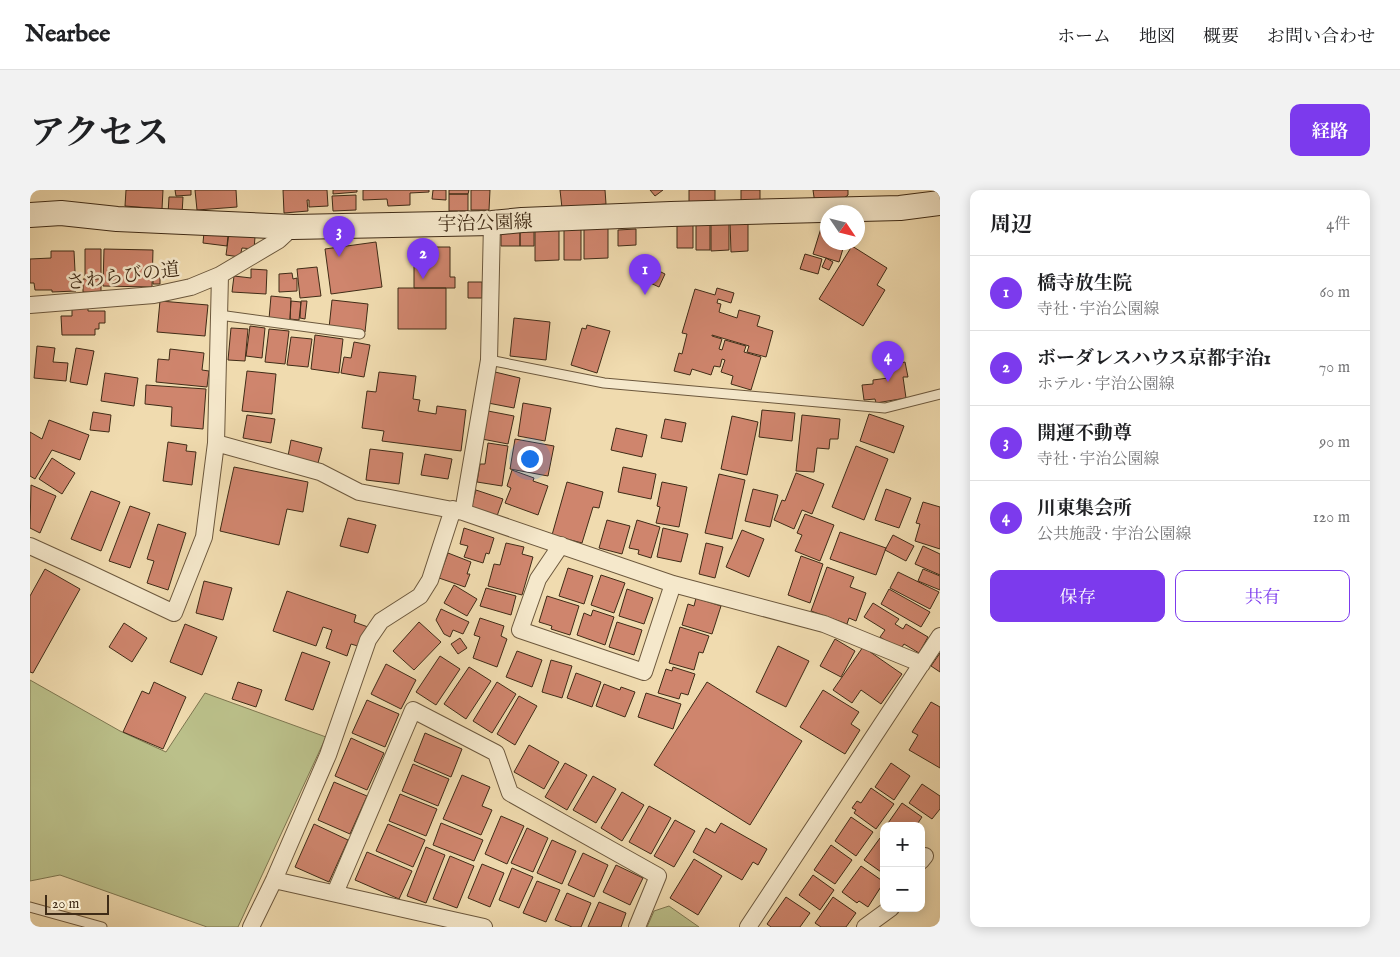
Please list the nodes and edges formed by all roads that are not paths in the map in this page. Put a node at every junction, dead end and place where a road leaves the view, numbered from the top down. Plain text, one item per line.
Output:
1 (940, 203) edge
2 (30, 215) edge
3 (492, 223) junction
4 (293, 227) junction
5 (220, 275) junction
6 (30, 305) edge
7 (219, 315) junction
8 (360, 334) dead end
9 (489, 360) junction
10 (940, 394) edge
11 (216, 443) junction
12 (458, 510) junction
13 (30, 546) edge
14 (562, 546) junction
15 (673, 584) junction
16 (940, 636) edge
17 (922, 664) junction
18 (274, 880) junction
19 (336, 893) junction
20 (30, 907) edge
21 (886, 912) edge
22 (102, 927) edge
23 (251, 927) edge
24 (484, 927) edge
25 (637, 927) edge
26 (748, 927) edge
27 (865, 927) edge

1 - 3 main road, 宇治公園線
2 - 4 main road, 宇治公園線
3 - 4 main road, 宇治公園線
3 - 9 street
4 - 5 street, さわらびの道
5 - 6 street, さわらびの道
5 - 7 street
7 - 8 lane
7 - 11 street
9 - 10 lane
9 - 12 street
11 - 12 street
11 - 13 street
12 - 14 street
12 - 18 street
14 - 15 street
14 - 15 street
15 - 17 street
16 - 17 street
17 - 26 street
18 - 19 street
18 - 23 street
19 - 24 street
19 - 25 street
20 - 22 lane
21 - 27 street

